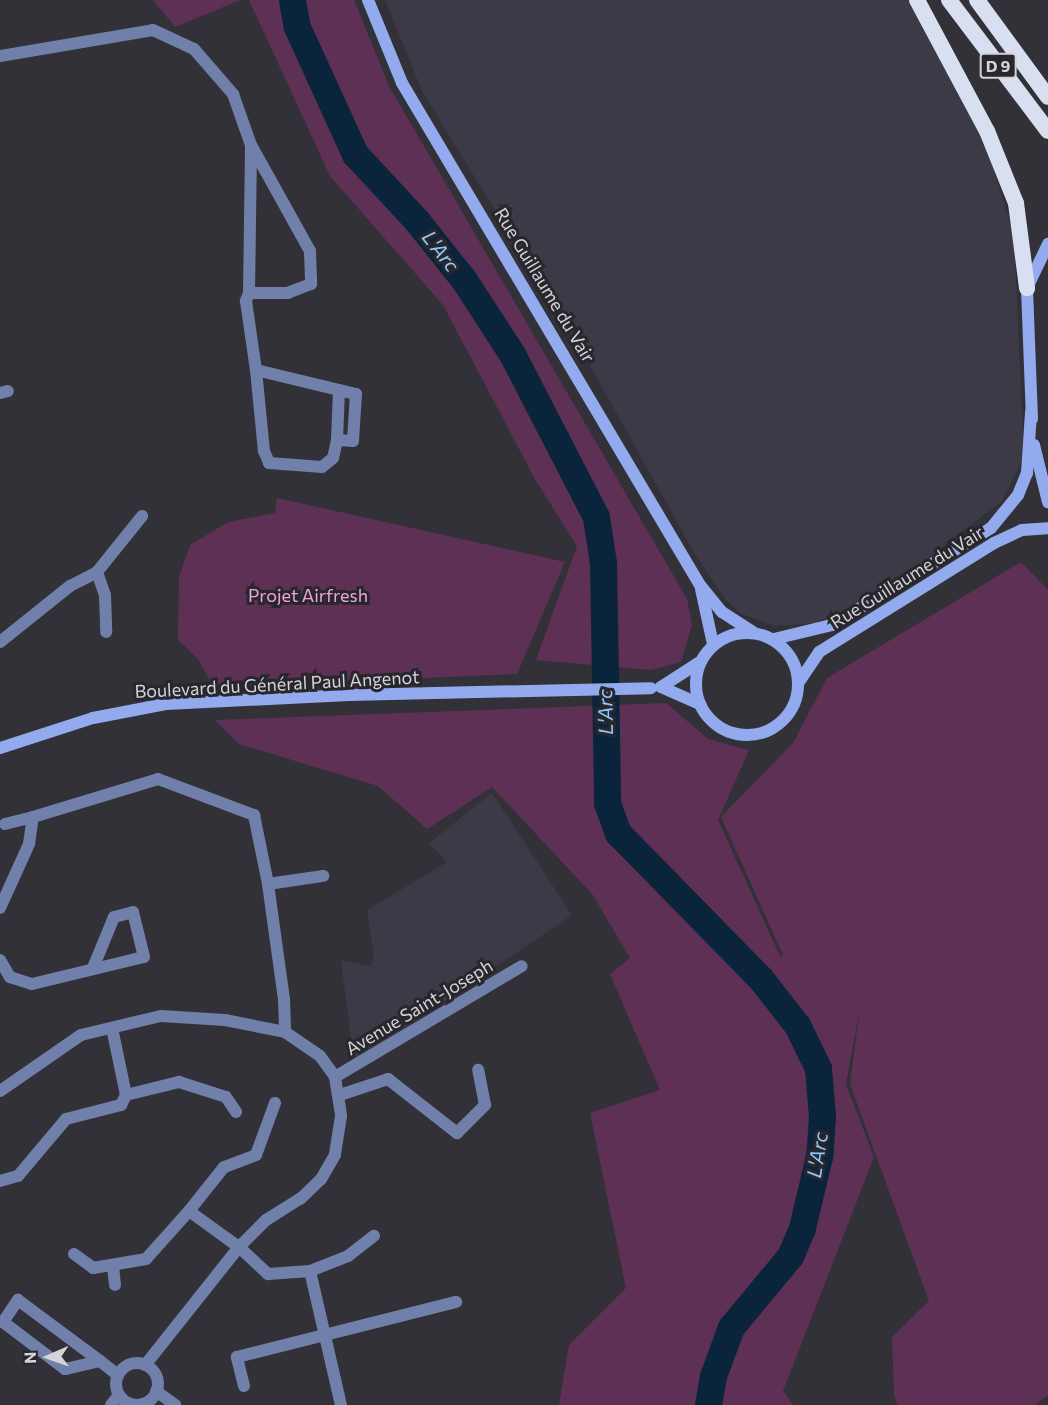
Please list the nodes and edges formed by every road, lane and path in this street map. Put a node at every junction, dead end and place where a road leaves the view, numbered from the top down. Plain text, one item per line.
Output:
1 (368, 0) edge
2 (917, 0) edge
3 (949, 0) edge
4 (976, 0) edge
5 (0, 56) edge
6 (1048, 97) edge
7 (1048, 131) edge
8 (251, 145) junction
9 (1048, 244) edge
10 (1027, 288) junction
11 (249, 293) junction
12 (256, 370) junction
13 (1031, 412) junction
14 (1048, 502) edge
15 (142, 516) dead end
16 (1048, 528) edge
17 (97, 572) junction
18 (700, 585) junction
19 (106, 632) dead end
20 (753, 632) junction
21 (774, 639) junction
22 (0, 642) edge
23 (713, 644) junction
24 (700, 662) junction
25 (799, 682) junction
26 (651, 688) dead end
27 (700, 704) junction
28 (0, 748) edge
29 (33, 817) junction
30 (5, 824) dead end
31 (323, 876) dead end
32 (268, 884) junction
33 (0, 908) edge
34 (0, 960) edge
35 (522, 966) dead end
36 (93, 968) junction
37 (112, 1028) junction
38 (285, 1032) junction
39 (478, 1070) dead end
40 (335, 1077) junction
41 (0, 1091) edge
42 (126, 1095) junction
43 (340, 1095) junction
44 (275, 1102) dead end
45 (236, 1112) dead end
46 (0, 1181) edge
47 (189, 1211) junction
48 (374, 1236) dead end
49 (239, 1247) junction
50 (74, 1254) dead end
51 (113, 1266) junction
52 (310, 1272) junction
53 (115, 1286) dead end
54 (456, 1302) dead end
55 (323, 1335) junction
56 (100, 1361) junction
57 (146, 1365) junction
58 (118, 1375) junction
59 (244, 1386) dead end
60 (156, 1391) junction
61 (119, 1395) junction
62 (111, 1405) edge
63 (133, 1405) edge
64 (175, 1405) edge
65 (341, 1405) edge

1 - 18 main road, Rue Guillaume du Vair
2 - 10 highway
3 - 7 highway, D 9
4 - 6 highway, D 9
5 - 8 street
8 - 11 street
8 - 11 street
9 - 10 main road, Rue Guillaume du Vair
10 - 13 main road, Rue Guillaume du Vair
11 - 12 street
12 - 12 street
13 - 14 main road, Rue Guillaume du Vair
13 - 21 main road, Rue Guillaume du Vair
15 - 17 street
16 - 25 main road, Rue Guillaume du Vair
17 - 19 street
17 - 22 street
18 - 20 main road, Rue Guillaume du Vair
18 - 23 main road, Rue Guillaume du Vair
20 - 21 main road
20 - 23 main road
21 - 25 main road
23 - 24 main road
24 - 27 main road
24 - 27 main road
25 - 27 main road
26 - 28 main road, Boulevard du Général Paul Angenot
29 - 30 street
29 - 32 street
29 - 33 street
31 - 32 street
32 - 38 street
34 - 36 street
35 - 40 street, Avenue Saint-Joseph
36 - 36 street
37 - 38 street, Avenue Saint-Joseph
37 - 41 street, Avenue Saint-Joseph
37 - 42 street
38 - 40 street, Avenue Saint-Joseph
39 - 43 street
40 - 43 street, Avenue Saint-Joseph
42 - 45 street
42 - 46 street
43 - 49 street, Avenue Saint-Joseph
44 - 47 street
47 - 49 street
47 - 51 street
48 - 52 street
49 - 52 street
49 - 57 street, Avenue Saint-Joseph
50 - 51 street
51 - 53 street
52 - 55 street
54 - 55 street
55 - 59 street
55 - 65 street
56 - 56 street
56 - 58 street
57 - 58 street
57 - 60 street
58 - 61 street
60 - 63 street
60 - 64 street
61 - 62 street
61 - 63 street

